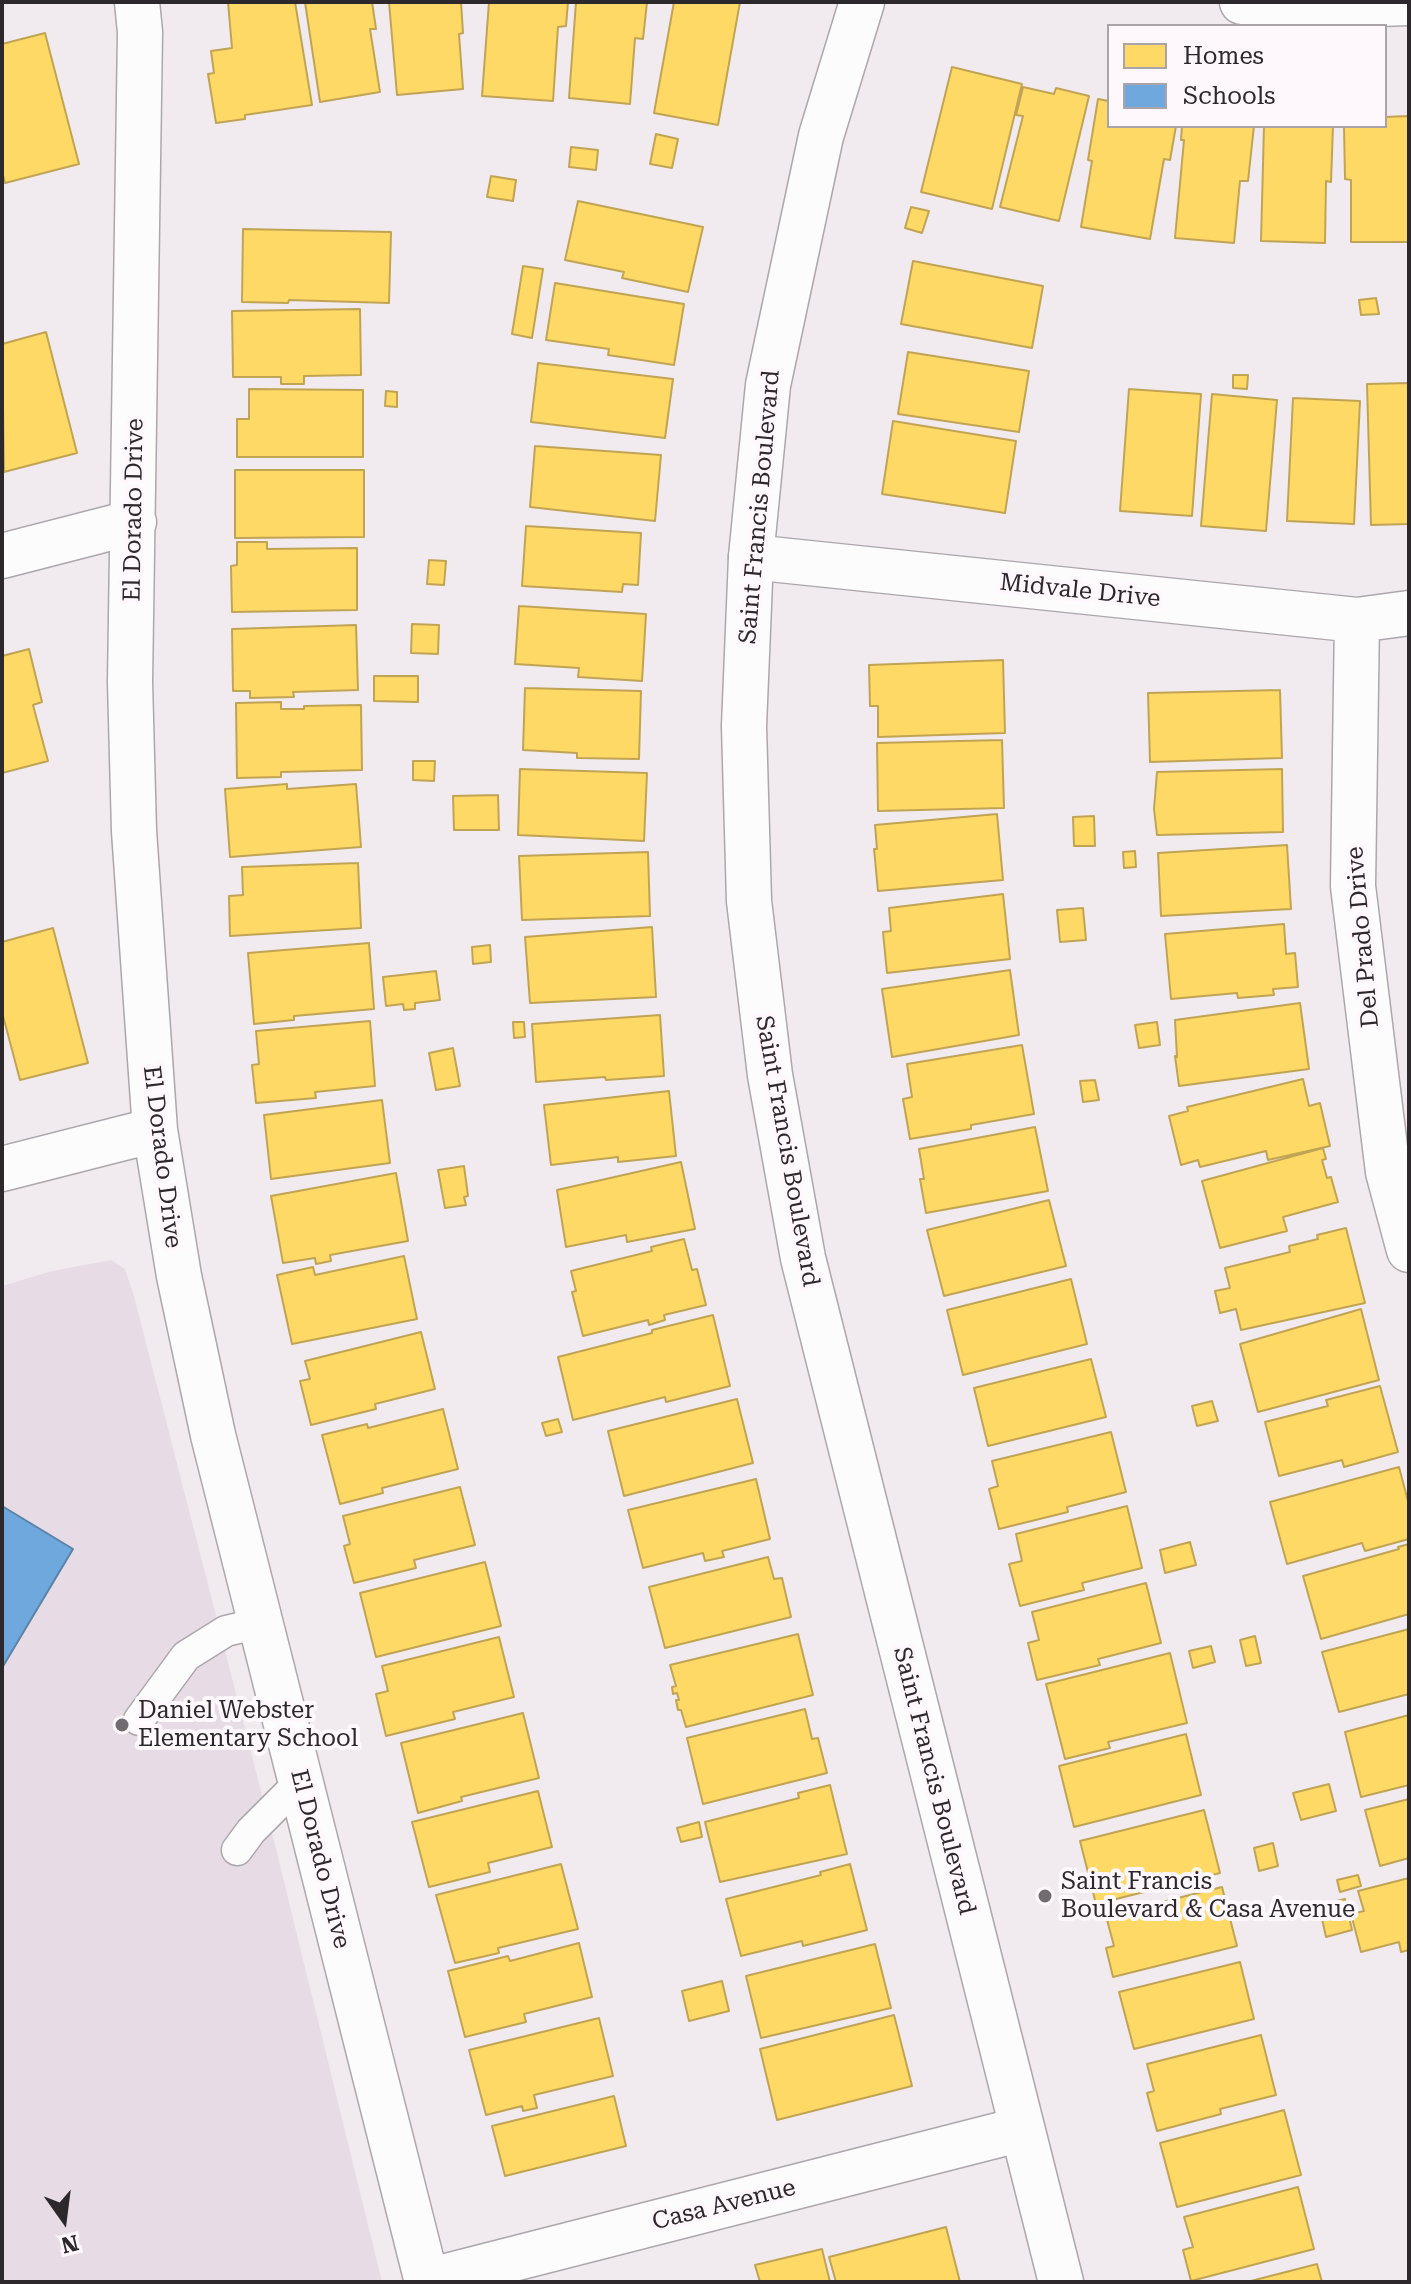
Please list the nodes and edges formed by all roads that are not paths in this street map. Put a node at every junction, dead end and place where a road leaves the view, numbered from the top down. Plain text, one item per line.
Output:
1 (137, 2) edge
2 (862, 2) edge
3 (1242, 2) edge
4 (1409, 3) edge
5 (134, 522) junction
6 (2, 556) edge
7 (751, 557) junction
8 (1409, 613) edge
9 (1357, 620) junction
10 (155, 1130) junction
11 (2, 1169) edge
12 (1409, 1250) edge
13 (260, 1623) junction
14 (139, 1720) dead end
15 (300, 1782) junction
16 (237, 1850) dead end
17 (1022, 2129) junction
18 (427, 2281) edge
19 (1061, 2282) edge

1 - 5 street, El Dorado Drive
2 - 7 street, Saint Francis Boulevard
3 - 4 street
5 - 6 street
5 - 10 street, El Dorado Drive
7 - 9 street, Midvale Drive
7 - 17 street, Saint Francis Boulevard
8 - 9 street, Midvale Drive
9 - 12 street, Del Prado Drive
10 - 11 street
10 - 13 street, El Dorado Drive
13 - 14 lane
13 - 15 street, El Dorado Drive
15 - 16 lane
15 - 18 street, El Dorado Drive
17 - 18 street, Casa Avenue
17 - 19 street, Saint Francis Boulevard

